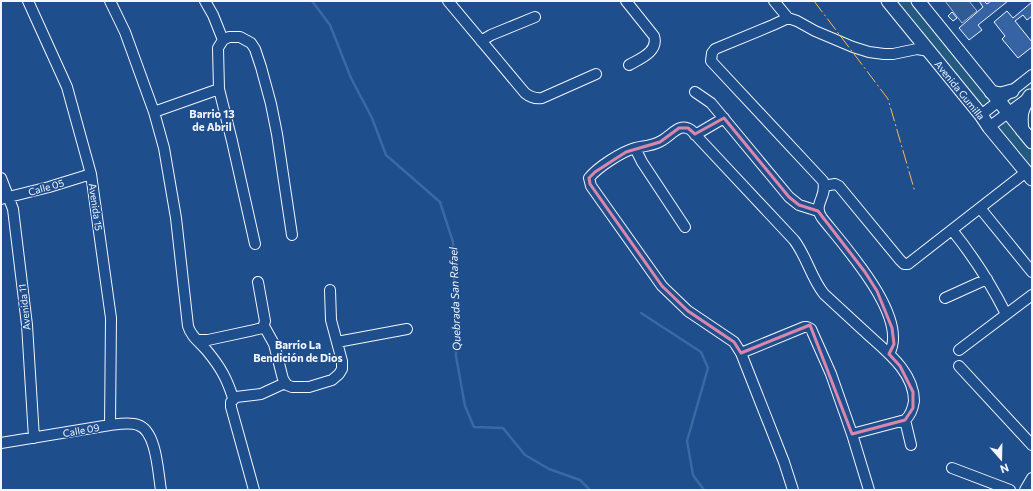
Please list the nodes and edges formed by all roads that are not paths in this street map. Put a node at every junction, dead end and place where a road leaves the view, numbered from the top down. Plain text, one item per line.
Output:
1 (28, 1) edge
2 (110, 1) edge
3 (205, 1) edge
4 (448, 1) edge
5 (626, 1) edge
6 (774, 1) edge
7 (888, 1) edge
8 (918, 1) edge
9 (535, 17) dead end
10 (788, 18) junction
11 (910, 28) junction
12 (223, 40) junction
13 (481, 41) junction
14 (928, 50) junction
15 (902, 52) junction
16 (629, 65) dead end
17 (596, 74) dead end
18 (1032, 75) edge
19 (219, 89) junction
20 (1012, 91) joint
21 (695, 92) dead end
22 (1031, 95) edge
23 (995, 97) junction
24 (154, 112) junction
25 (1009, 113) junction
26 (981, 115) junction
27 (724, 118) junction
28 (989, 127) junction
29 (1022, 130) junction
30 (695, 134) junction
31 (1032, 142) edge
32 (635, 148) junction
33 (91, 174) junction
34 (1029, 176) edge
35 (1, 178) edge
36 (824, 186) junction
37 (5, 198) edge
38 (980, 208) junction
39 (818, 211) junction
40 (685, 227) dead end
41 (952, 230) junction
42 (292, 235) dead end
43 (255, 244) dead end
44 (1032, 272) edge
45 (987, 279) junction
46 (258, 282) dead end
47 (330, 290) dead end
48 (1032, 295) edge
49 (944, 298) dead end
50 (1006, 314) junction
51 (264, 326) junction
52 (407, 329) dead end
53 (197, 340) junction
54 (337, 342) junction
55 (959, 350) dead end
56 (741, 353) junction
57 (889, 354) junction
58 (959, 366) dead end
59 (285, 383) junction
60 (233, 398) junction
61 (905, 420) junction
62 (110, 425) junction
63 (852, 434) junction
64 (34, 438) junction
65 (1, 443) edge
66 (910, 445) dead end
67 (1032, 445) edge
68 (952, 468) dead end
69 (1032, 478) edge
70 (161, 490) edge
71 (254, 490) edge
72 (793, 490) edge
73 (869, 490) edge
74 (1010, 490) edge
75 (1025, 490) edge

1 - 33 street, Avenida 15
2 - 24 street
3 - 12 street
4 - 13 street
5 - 16 street
6 - 10 street
7 - 11 main road, Avenida Gumilla
8 - 23 main road
9 - 13 street
10 - 15 street
10 - 36 street
11 - 14 main road, Avenida Gumilla
11 - 15 street
12 - 19 street
12 - 42 street
13 - 17 street
14 - 15 street
14 - 26 main road, Avenida Gumilla
18 - 20 street
19 - 24 street
19 - 43 street
20 - 23 main road
21 - 27 street
22 - 25 street
22 - 29 main road
23 - 25 main road
23 - 26 street
24 - 53 street
25 - 28 street
25 - 29 main road
26 - 28 main road, Avenida Gumilla
27 - 30 street
27 - 39 street
28 - 34 main road, Avenida Gumilla
29 - 31 main road
30 - 32 street
30 - 57 street
32 - 40 street
32 - 56 street
33 - 37 street, Calle 05
33 - 62 street, Avenida 15
34 - 38 street
35 - 37 street, Avenida 11
36 - 39 street
36 - 41 street
37 - 64 street, Avenida 11
38 - 41 street
38 - 44 street
39 - 57 street
41 - 45 street
45 - 49 street
45 - 50 street
46 - 51 street
47 - 54 street
48 - 50 street
50 - 55 street
51 - 53 street
51 - 59 street
52 - 54 street
53 - 60 street
54 - 59 street
56 - 63 street
56 - 72 street
57 - 61 street
58 - 67 street
59 - 60 street
60 - 71 street
61 - 63 street
61 - 66 street
62 - 64 street, Calle 09
62 - 70 street, Calle 09
63 - 73 street
64 - 65 street, Calle 09
68 - 74 street
69 - 75 street

